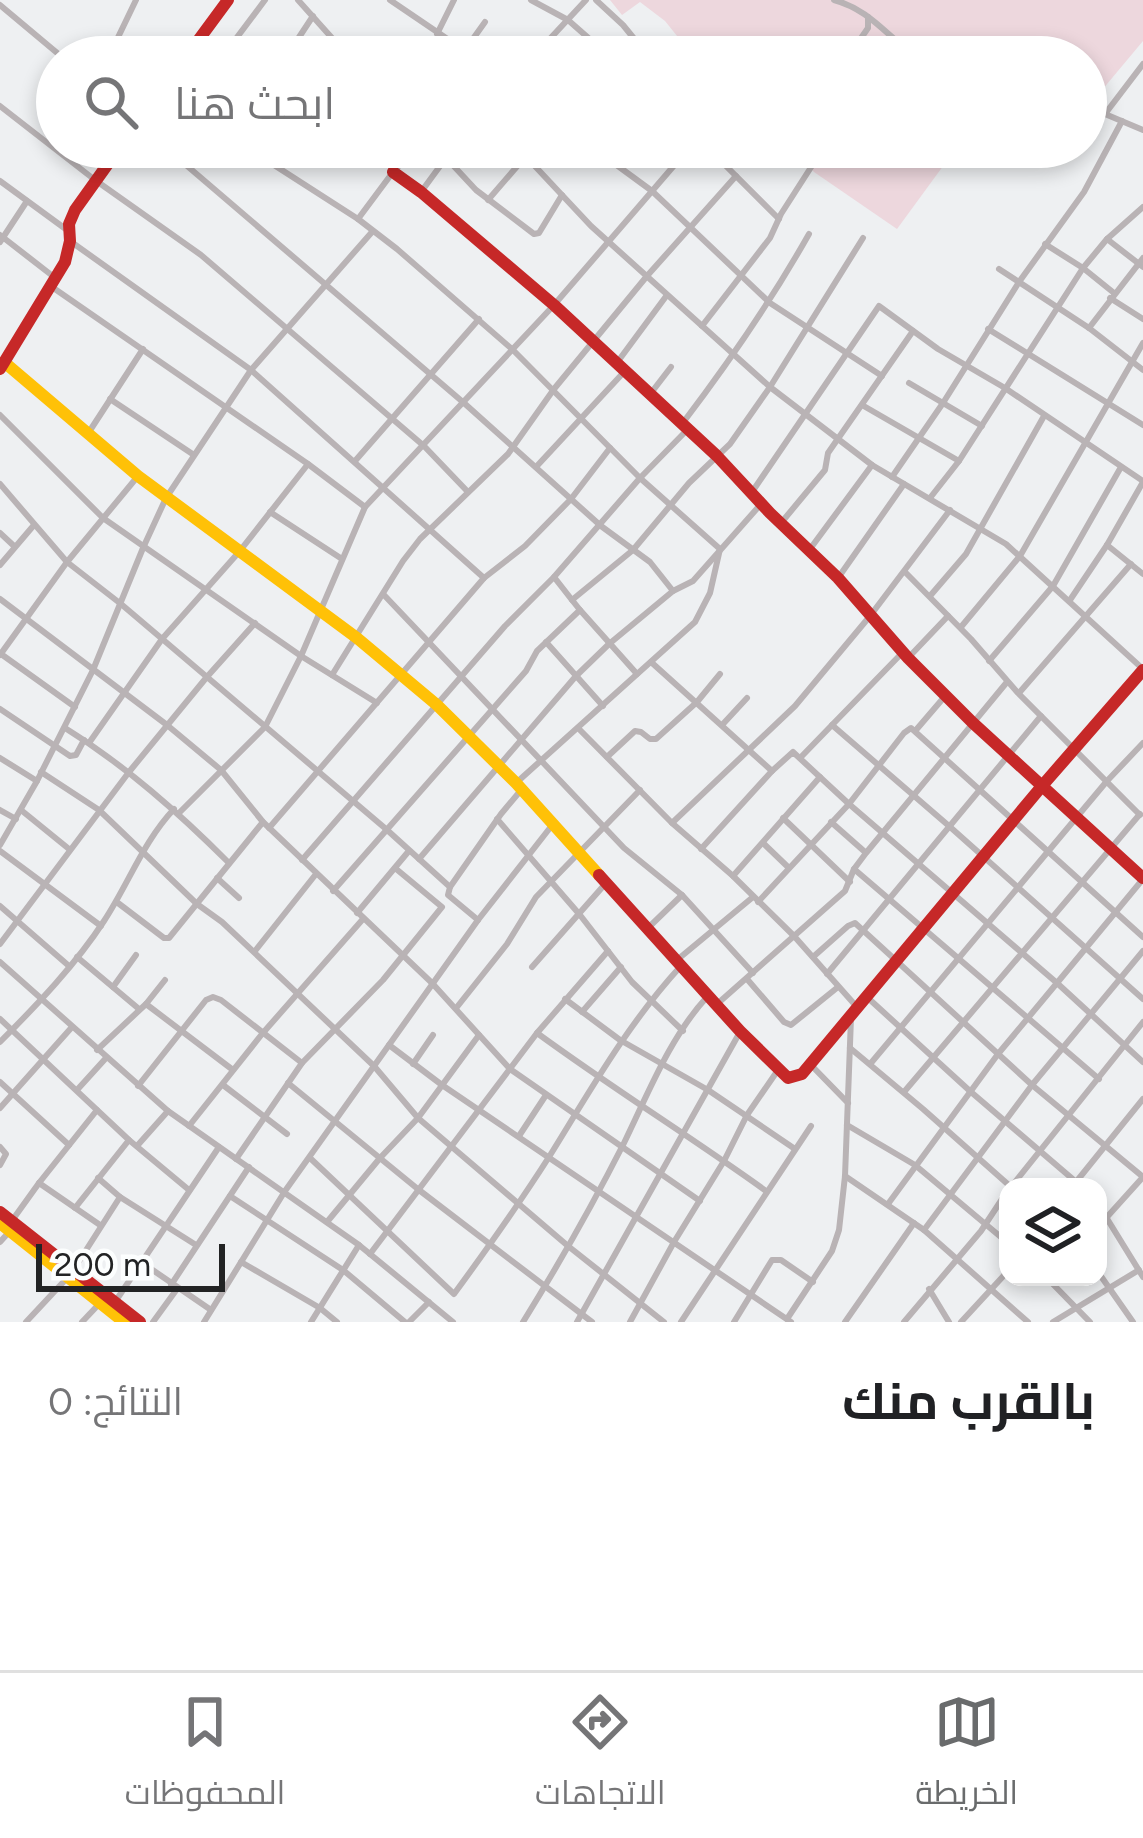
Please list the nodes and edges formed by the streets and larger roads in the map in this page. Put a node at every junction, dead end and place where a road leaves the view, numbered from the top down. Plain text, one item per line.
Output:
1 (136, 0) edge
2 (228, 0) edge
3 (265, 0) edge
4 (390, 0) edge
5 (454, 0) edge
6 (531, 0) edge
7 (586, 0) edge
8 (596, 0) edge
9 (834, 0) edge
10 (304, 2) edge
11 (401, 3) edge
12 (0, 5) edge
13 (868, 14) junction
14 (313, 16) junction
15 (568, 20) junction
16 (485, 22) dead end
17 (437, 34) junction
18 (37, 36) edge
19 (119, 36) edge
20 (201, 36) edge
21 (238, 36) edge
22 (300, 36) edge
23 (331, 36) edge
24 (440, 36) edge
25 (475, 36) edge
26 (553, 36) edge
27 (586, 36) edge
28 (632, 36) edge
29 (862, 36) edge
30 (889, 36) edge
31 (1143, 64) edge
32 (0, 106) edge
33 (1107, 111) edge
34 (1107, 115) edge
35 (1122, 121) junction
36 (1143, 130) edge
37 (36, 135) edge
38 (1107, 149) edge
39 (79, 168) edge
40 (104, 168) edge
41 (190, 168) edge
42 (279, 168) edge
43 (397, 168) edge
44 (438, 168) edge
45 (457, 168) edge
46 (516, 168) edge
47 (537, 168) edge
48 (621, 168) edge
49 (672, 168) edge
50 (728, 168) edge
51 (811, 168) edge
52 (1097, 168) edge
53 (393, 172) junction
54 (736, 176) junction
55 (95, 180) junction
56 (0, 181) edge
57 (652, 191) junction
58 (421, 192) junction
59 (562, 194) junction
60 (488, 200) junction
61 (27, 201) junction
62 (1143, 208) edge
63 (358, 219) junction
64 (779, 219) junction
65 (690, 226) junction
66 (373, 231) junction
67 (809, 234) dead end
68 (70, 237) junction
69 (1, 238) edge
70 (863, 238) dead end
71 (1107, 239) junction
72 (610, 243) junction
73 (1045, 244) junction
74 (1141, 263) edge
75 (1083, 268) junction
76 (999, 269) dead end
77 (647, 276) junction
78 (741, 276) junction
79 (1018, 282) junction
80 (54, 283) junction
81 (327, 284) junction
82 (667, 295) junction
83 (1112, 295) junction
84 (770, 303) junction
85 (554, 305) junction
86 (1058, 307) junction
87 (479, 319) junction
88 (1143, 320) edge
89 (702, 326) junction
90 (287, 327) junction
91 (807, 328) junction
92 (1089, 328) junction
93 (988, 329) junction
94 (913, 331) junction
95 (593, 343) junction
96 (1143, 343) edge
97 (143, 350) junction
98 (513, 350) junction
99 (847, 353) junction
100 (1027, 354) junction
101 (734, 356) junction
102 (1132, 362) junction
103 (965, 365) junction
104 (2, 366) edge
105 (620, 368) junction
106 (671, 368) dead end
107 (251, 370) junction
108 (1143, 370) edge
109 (431, 374) junction
110 (882, 376) junction
111 (909, 383) dead end
112 (770, 387) junction
113 (1005, 388) junction
114 (554, 389) junction
115 (649, 395) junction
116 (110, 399) junction
117 (464, 403) junction
118 (943, 403) junction
119 (1108, 403) junction
120 (862, 405) junction
121 (225, 406) junction
122 (803, 414) junction
123 (0, 415) edge
124 (1044, 416) junction
125 (581, 417) junction
126 (392, 419) junction
127 (1143, 425) edge
128 (685, 426) junction
129 (982, 426) junction
130 (88, 434) junction
131 (919, 438) junction
132 (837, 440) junction
133 (1086, 444) junction
134 (424, 446) junction
135 (513, 447) junction
136 (611, 447) junction
137 (194, 455) junction
138 (717, 455) junction
139 (355, 461) junction
140 (959, 461) junction
141 (308, 464) junction
142 (872, 465) junction
143 (536, 466) junction
144 (1121, 467) junction
145 (138, 476) junction
146 (892, 477) junction
147 (640, 478) junction
148 (1143, 482) edge
149 (0, 484) edge
150 (904, 484) junction
151 (382, 488) junction
152 (468, 492) junction
153 (166, 498) junction
154 (756, 498) junction
155 (572, 499) junction
156 (929, 499) junction
157 (1132, 501) junction
158 (669, 505) junction
159 (1143, 506) edge
160 (365, 507) junction
161 (950, 510) junction
162 (270, 512) junction
163 (104, 518) junction
164 (781, 523) junction
165 (34, 525) junction
166 (601, 526) junction
167 (430, 528) junction
168 (982, 528) junction
169 (0, 533) edge
170 (1107, 545) junction
171 (14, 546) junction
172 (143, 548) junction
173 (720, 549) junction
174 (810, 549) junction
175 (634, 550) junction
176 (239, 553) junction
177 (1020, 556) junction
178 (342, 559) junction
179 (67, 562) junction
180 (1131, 564) junction
181 (0, 565) edge
182 (904, 572) junction
183 (1143, 574) edge
184 (554, 577) junction
185 (484, 578) junction
186 (838, 578) junction
187 (1054, 586) junction
188 (207, 590) junction
189 (674, 591) junction
190 (384, 595) junction
191 (930, 596) junction
192 (0, 599) edge
193 (572, 600) junction
194 (1070, 600) junction
195 (121, 604) junction
196 (580, 610) junction
197 (320, 613) junction
198 (1086, 615) junction
199 (870, 616) junction
200 (948, 616) junction
201 (27, 619) junction
202 (256, 622) junction
203 (960, 628) junction
204 (357, 638) junction
205 (162, 639) junction
206 (429, 641) junction
207 (546, 643) junction
208 (609, 644) junction
209 (1, 654) edge
210 (906, 655) junction
211 (302, 656) junction
212 (989, 661) junction
213 (652, 662) junction
214 (1141, 665) edge
215 (93, 670) junction
216 (637, 674) junction
217 (720, 674) dead end
218 (332, 675) junction
219 (401, 675) junction
220 (576, 676) junction
221 (462, 677) junction
222 (206, 678) junction
223 (1007, 682) junction
224 (123, 692) junction
225 (1018, 693) junction
226 (946, 695) junction
227 (747, 698) dead end
228 (697, 701) junction
229 (376, 703) junction
230 (437, 705) junction
231 (75, 706) junction
232 (603, 706) junction
233 (490, 708) junction
234 (0, 709) edge
235 (1041, 716) junction
236 (973, 723) junction
237 (723, 724) junction
238 (167, 725) junction
239 (832, 725) junction
240 (265, 727) junction
241 (64, 728) junction
242 (579, 729) junction
243 (916, 730) junction
244 (468, 734) junction
245 (520, 738) junction
246 (87, 742) junction
247 (1143, 743) edge
248 (55, 745) junction
249 (750, 750) junction
250 (1075, 750) junction
251 (1007, 756) junction
252 (607, 757) junction
253 (0, 758) edge
254 (800, 758) junction
255 (945, 759) junction
256 (542, 761) junction
257 (498, 765) junction
258 (880, 766) junction
259 (221, 770) junction
260 (318, 771) junction
261 (772, 771) junction
262 (129, 772) junction
263 (39, 776) junction
264 (820, 777) junction
265 (1107, 781) junction
266 (519, 786) junction
267 (1042, 786) junction
268 (640, 790) junction
269 (979, 790) junction
270 (915, 796) junction
271 (352, 801) junction
272 (849, 804) junction
273 (0, 810) edge
274 (99, 810) junction
275 (177, 811) junction
276 (18, 815) junction
277 (1142, 816) edge
278 (1077, 817) junction
279 (783, 818) junction
280 (497, 819) junction
281 (831, 822) junction
282 (1013, 822) junction
283 (672, 823) junction
284 (553, 824) junction
285 (266, 825) junction
286 (950, 826) junction
287 (605, 828) junction
288 (386, 829) junction
289 (884, 833) junction
290 (763, 843) junction
291 (810, 845) junction
292 (0, 848) edge
293 (701, 849) junction
294 (1110, 849) junction
295 (69, 850) junction
296 (409, 850) junction
297 (143, 852) junction
298 (1048, 852) junction
299 (528, 853) junction
300 (580, 853) junction
301 (866, 853) junction
302 (984, 856) junction
303 (418, 859) junction
304 (302, 860) junction
305 (919, 862) junction
306 (229, 863) junction
307 (394, 868) junction
308 (789, 868) junction
309 (854, 869) junction
310 (316, 874) junction
311 (733, 877) junction
312 (217, 878) junction
313 (1143, 879) edge
314 (551, 882) junction
315 (850, 882) junction
316 (606, 883) junction
317 (1081, 883) junction
318 (46, 884) junction
319 (1018, 887) junction
320 (333, 891) junction
321 (449, 891) junction
322 (954, 892) junction
323 (682, 895) junction
324 (239, 898) dead end
325 (889, 898) junction
326 (756, 900) junction
327 (116, 902) junction
328 (197, 904) junction
329 (0, 907) edge
330 (442, 907) junction
331 (1115, 913) junction
332 (580, 915) junction
333 (360, 916) junction
334 (1052, 916) junction
335 (478, 920) junction
336 (19, 921) junction
337 (988, 924) junction
338 (101, 926) junction
339 (648, 928) junction
340 (924, 928) junction
341 (714, 930) junction
342 (862, 932) junction
343 (794, 936) junction
344 (1143, 937) edge
345 (0, 944) edge
346 (1087, 948) junction
347 (608, 951) junction
348 (1143, 951) edge
349 (254, 952) junction
350 (1021, 953) junction
351 (136, 955) dead end
352 (404, 956) junction
353 (77, 957) junction
354 (814, 957) junction
355 (958, 958) junction
356 (0, 962) edge
357 (897, 962) junction
358 (679, 963) junction
359 (69, 966) junction
360 (532, 967) dead end
361 (621, 967) junction
362 (827, 974) junction
363 (749, 976) junction
364 (1120, 977) junction
365 (165, 980) dead end
366 (432, 983) junction
367 (1057, 983) junction
368 (113, 987) junction
369 (838, 987) junction
370 (993, 988) junction
371 (930, 993) junction
372 (298, 994) junction
373 (40, 997) junction
374 (565, 999) junction
375 (1143, 999) edge
376 (712, 1000) junction
377 (649, 1001) junction
378 (143, 1007) junction
379 (457, 1008) junction
380 (859, 1008) junction
381 (582, 1012) junction
382 (1091, 1014) junction
383 (0, 1019) edge
384 (1027, 1020) junction
385 (1143, 1022) edge
386 (963, 1023) junction
387 (901, 1027) junction
388 (72, 1028) junction
389 (13, 1029) junction
390 (336, 1030) junction
391 (683, 1030) junction
392 (740, 1031) junction
393 (181, 1032) junction
394 (537, 1033) junction
395 (262, 1034) junction
396 (433, 1035) dead end
397 (479, 1035) junction
398 (620, 1040) junction
399 (0, 1042) edge
400 (389, 1045) junction
401 (1124, 1045) junction
402 (850, 1048) junction
403 (97, 1050) junction
404 (1063, 1050) junction
405 (998, 1054) junction
406 (934, 1056) junction
407 (106, 1058) junction
408 (43, 1059) junction
409 (1143, 1062) edge
410 (663, 1063) junction
411 (302, 1064) junction
412 (413, 1064) junction
413 (810, 1064) junction
414 (871, 1064) junction
415 (374, 1066) junction
416 (510, 1069) junction
417 (233, 1070) junction
418 (778, 1070) junction
419 (598, 1077) junction
420 (1099, 1079) junction
421 (0, 1082) edge
422 (288, 1083) junction
423 (223, 1085) junction
424 (442, 1085) junction
425 (1032, 1085) junction
426 (138, 1086) junction
427 (77, 1090) junction
428 (709, 1090) junction
429 (904, 1092) junction
430 (971, 1092) junction
431 (12, 1094) junction
432 (546, 1095) junction
433 (1143, 1099) edge
434 (848, 1103) junction
435 (642, 1105) junction
436 (0, 1108) edge
437 (480, 1109) junction
438 (98, 1110) junction
439 (168, 1111) junction
440 (574, 1114) junction
441 (747, 1115) junction
442 (1070, 1116) junction
443 (265, 1117) junction
444 (418, 1118) junction
445 (336, 1120) junction
446 (1006, 1122) junction
447 (848, 1125) junction
448 (189, 1126) junction
449 (812, 1126) dead end
450 (943, 1126) junction
451 (685, 1132) junction
452 (287, 1134) dead end
453 (519, 1136) junction
454 (129, 1140) junction
455 (1105, 1144) junction
456 (69, 1145) junction
457 (137, 1146) junction
458 (622, 1146) junction
459 (0, 1147) edge
460 (219, 1147) junction
461 (450, 1147) junction
462 (795, 1149) junction
463 (1040, 1151) junction
464 (549, 1157) junction
465 (310, 1158) junction
466 (380, 1158) junction
467 (976, 1158) junction
468 (236, 1159) junction
469 (724, 1161) junction
470 (0, 1165) edge
471 (915, 1165) junction
472 (249, 1167) junction
473 (662, 1173) junction
474 (845, 1176) junction
475 (98, 1178) junction
476 (999, 1178) edge
477 (1018, 1178) edge
478 (1069, 1178) edge
479 (1082, 1178) edge
480 (39, 1183) junction
481 (189, 1190) junction
482 (419, 1190) junction
483 (599, 1190) junction
484 (285, 1191) junction
485 (766, 1191) junction
486 (950, 1194) junction
487 (230, 1196) junction
488 (349, 1196) junction
489 (120, 1197) junction
490 (700, 1201) junction
491 (518, 1204) junction
492 (888, 1204) junction
493 (999, 1204) edge
494 (75, 1208) junction
495 (638, 1216) junction
496 (1107, 1217) edge
497 (1107, 1220) edge
498 (266, 1221) junction
499 (327, 1222) junction
500 (914, 1222) junction
501 (985, 1224) junction
502 (4, 1226) edge
503 (101, 1226) junction
504 (165, 1227) junction
505 (924, 1230) junction
506 (387, 1232) junction
507 (999, 1236) edge
508 (674, 1242) junction
509 (491, 1244) junction
510 (196, 1245) junction
511 (359, 1245) junction
512 (568, 1246) junction
513 (370, 1254) junction
514 (957, 1257) junction
515 (141, 1262) junction
516 (241, 1262) junction
517 (343, 1270) junction
518 (714, 1271) junction
519 (71, 1273) junction
520 (604, 1274) junction
521 (1141, 1274) edge
522 (999, 1281) edge
523 (813, 1282) junction
524 (1107, 1285) edge
525 (546, 1286) junction
526 (1055, 1286) edge
527 (174, 1287) junction
528 (1109, 1288) junction
529 (929, 1289) junction
530 (992, 1289) junction
531 (750, 1294) junction
532 (429, 1302) junction
533 (108, 1303) junction
534 (640, 1304) junction
535 (320, 1308) junction
536 (1076, 1308) junction
537 (211, 1310) junction
538 (579, 1318) edge
539 (787, 1321) edge
540 (26, 1322) edge
541 (82, 1322) edge
542 (124, 1322) edge
543 (140, 1322) edge
544 (153, 1322) edge
545 (204, 1322) edge
546 (311, 1322) edge
547 (337, 1322) edge
548 (407, 1322) edge
549 (453, 1322) edge
550 (523, 1322) edge
551 (592, 1322) edge
552 (630, 1322) edge
553 (664, 1322) edge
554 (681, 1322) edge
555 (734, 1322) edge
556 (845, 1322) edge
557 (904, 1322) edge
558 (949, 1322) edge
559 (961, 1322) edge
560 (1028, 1322) edge
561 (1053, 1322) edge
562 (1090, 1322) edge
563 (1133, 1322) edge

1 - 19 street
2 - 20 street
3 - 21 street
4 - 11 street
5 - 17 street
6 - 15 street
7 - 15 street
8 - 28 street
9 - 13 street
10 - 14 street
11 - 17 street
12 - 18 street
13 - 29 street
13 - 30 street
14 - 22 street
14 - 23 street
15 - 26 street
15 - 27 street
16 - 25 street
17 - 24 street
31 - 33 street
32 - 37 street
34 - 35 street
35 - 36 street
35 - 38 street
39 - 55 street
40 - 55 street
41 - 81 street
42 - 63 street
43 - 53 street
44 - 58 street
45 - 60 street
46 - 60 street
47 - 59 street
48 - 57 street
49 - 57 street
50 - 54 street
51 - 64 street
52 - 73 street
53 - 58 street
53 - 63 street
54 - 64 street
54 - 65 street
55 - 68 street
55 - 90 street
56 - 61 street
57 - 65 street
57 - 72 street
58 - 85 street
59 - 60 street
59 - 72 street
61 - 68 street
61 - 69 street
62 - 71 street
63 - 66 street
64 - 78 street
65 - 77 street
65 - 78 street
66 - 81 street
66 - 87 street
67 - 84 street
68 - 80 street
68 - 107 street
69 - 80 street
70 - 91 street
71 - 74 street
71 - 75 street
72 - 77 street
72 - 85 street
73 - 75 street
73 - 79 street
74 - 83 street
75 - 83 street
75 - 86 street
76 - 79 street
77 - 82 street
77 - 95 street
78 - 84 street
78 - 89 street
79 - 86 street
79 - 93 street
80 - 97 street
80 - 104 street
81 - 90 street
81 - 109 street
82 - 89 street
82 - 105 street
83 - 88 street
83 - 92 street
84 - 91 street
84 - 101 street
85 - 95 street
85 - 98 street
86 - 92 street
86 - 100 street
87 - 98 street
87 - 109 street
89 - 101 street
90 - 107 street
90 - 126 street
91 - 99 street
91 - 112 street
92 - 102 street
93 - 100 street
93 - 103 street
94 - 99 street
94 - 103 street
94 - 110 street
95 - 105 street
95 - 114 street
96 - 102 street
97 - 116 street
97 - 121 street
98 - 114 street
98 - 117 street
99 - 110 street
99 - 122 street
100 - 113 street
100 - 119 street
101 - 112 street
101 - 128 street
102 - 108 street
102 - 119 street
103 - 113 street
103 - 118 street
104 - 130 street
105 - 115 street
105 - 125 street
106 - 115 street
107 - 121 street
107 - 139 street
109 - 117 street
109 - 126 street
110 - 120 street
111 - 118 street
112 - 122 street
112 - 138 street
113 - 124 street
113 - 129 street
114 - 125 street
114 - 135 street
115 - 128 street
116 - 130 street
116 - 137 street
117 - 134 street
117 - 135 street
118 - 129 street
118 - 131 street
119 - 127 street
119 - 133 street
120 - 131 street
120 - 132 street
121 - 137 street
121 - 141 street
122 - 132 street
122 - 154 street
123 - 163 street
124 - 133 street
124 - 168 street
125 - 136 street
125 - 143 street
126 - 134 street
126 - 139 street
128 - 138 street
128 - 147 street
129 - 140 street
130 - 145 street
131 - 140 street
131 - 146 street
132 - 142 street
132 - 164 street
133 - 144 street
133 - 177 street
134 - 151 street
134 - 152 street
135 - 143 street
135 - 152 street
136 - 147 street
136 - 155 street
137 - 153 street
138 - 154 street
138 - 158 street
139 - 151 street
140 - 156 street
141 - 160 street
141 - 162 street
142 - 146 street
142 - 174 street
143 - 155 street
144 - 148 street
144 - 187 street
145 - 153 street
145 - 163 street
146 - 150 street
147 - 158 street
147 - 166 street
148 - 157 street
149 - 165 street
150 - 156 street
150 - 186 street
151 - 160 street
151 - 167 street
152 - 167 street
153 - 172 street
153 - 176 street
154 - 164 street
154 - 173 street
155 - 166 street
155 - 185 street
156 - 161 street
157 - 159 street
157 - 170 street
158 - 173 street
158 - 175 street
160 - 178 street
161 - 168 street
161 - 182 street
162 - 176 street
162 - 178 street
163 - 172 street
163 - 179 street
164 - 174 street
165 - 171 street
165 - 179 street
166 - 175 street
166 - 184 street
167 - 185 street
167 - 190 street
168 - 177 street
168 - 191 street
169 - 171 street
170 - 180 street
170 - 194 street
171 - 181 street
172 - 188 street
172 - 195 street
173 - 189 street
173 - 213 street
174 - 186 street
175 - 189 street
175 - 193 street
176 - 188 street
176 - 197 street
177 - 187 street
177 - 203 street
178 - 197 street
179 - 195 street
179 - 201 street
180 - 183 street
180 - 198 street
182 - 191 street
182 - 199 street
184 - 193 street
184 - 221 street
185 - 206 street
186 - 199 street
187 - 194 street
187 - 212 street
188 - 202 street
188 - 205 street
189 - 208 street
190 - 204 street
190 - 206 street
191 - 200 street
192 - 201 street
193 - 196 street
194 - 198 street
195 - 205 street
195 - 215 street
196 - 207 street
196 - 208 street
197 - 204 street
197 - 211 street
198 - 214 street
198 - 225 street
199 - 210 street
199 - 249 street
200 - 203 street
200 - 210 street
201 - 209 street
201 - 215 street
202 - 211 street
202 - 222 street
203 - 212 street
204 - 218 street
204 - 219 street
205 - 222 street
205 - 224 street
206 - 219 street
206 - 221 street
207 - 220 street
207 - 233 street
208 - 216 street
208 - 220 street
209 - 231 street
210 - 226 street
210 - 239 street
211 - 218 street
211 - 240 street
212 - 223 street
213 - 216 street
213 - 228 street
214 - 250 street
215 - 224 street
215 - 231 street
216 - 232 street
217 - 228 street
218 - 229 street
219 - 229 street
219 - 230 street
220 - 232 street
220 - 245 street
221 - 230 street
221 - 233 street
222 - 238 street
222 - 240 street
223 - 225 street
223 - 236 street
224 - 238 street
224 - 246 street
225 - 235 street
226 - 236 street
226 - 243 street
227 - 237 street
228 - 237 street
228 - 252 street
229 - 260 street
230 - 244 street
230 - 271 street
231 - 241 street
232 - 242 street
233 - 244 street
233 - 245 street
234 - 248 street
235 - 250 street
235 - 251 street
236 - 251 street
236 - 255 street
237 - 249 street
238 - 259 street
238 - 262 street
239 - 254 street
239 - 258 street
240 - 259 street
240 - 260 street
241 - 246 street
241 - 248 street
242 - 252 street
242 - 256 street
243 - 255 street
243 - 258 street
244 - 257 street
244 - 288 street
245 - 256 street
245 - 257 street
246 - 248 street
246 - 262 street
247 - 265 street
248 - 263 street
249 - 261 street
249 - 283 street
250 - 265 street
250 - 267 street
251 - 267 street
251 - 269 street
252 - 268 street
253 - 263 street
254 - 261 street
254 - 264 street
255 - 269 street
255 - 270 street
256 - 266 street
256 - 287 street
257 - 266 street
257 - 303 street
258 - 270 street
258 - 272 street
259 - 275 street
259 - 285 street
260 - 271 street
260 - 285 street
261 - 293 street
262 - 274 street
262 - 275 street
263 - 274 street
263 - 276 street
264 - 272 street
264 - 279 street
265 - 277 street
265 - 278 street
266 - 280 street
266 - 284 street
267 - 278 street
267 - 282 street
268 - 283 street
268 - 287 street
269 - 282 street
269 - 286 street
270 - 286 street
270 - 289 street
271 - 288 street
271 - 304 street
272 - 281 street
272 - 289 street
273 - 276 street
274 - 295 street
274 - 297 street
275 - 297 street
275 - 306 street
276 - 292 street
276 - 295 street
277 - 294 street
278 - 294 street
278 - 298 street
279 - 290 street
279 - 291 street
280 - 299 street
280 - 321 street
281 - 291 street
281 - 301 street
282 - 298 street
282 - 302 street
283 - 293 street
284 - 299 street
284 - 300 street
285 - 304 street
285 - 306 street
286 - 302 street
286 - 305 street
287 - 300 street
287 - 323 street
288 - 296 street
288 - 320 street
289 - 301 street
289 - 305 street
290 - 308 street
290 - 311 street
291 - 308 street
291 - 315 street
292 - 318 street
293 - 311 street
294 - 313 street
294 - 317 street
295 - 318 street
296 - 303 street
296 - 307 street
297 - 327 street
297 - 328 street
298 - 317 street
298 - 319 street
299 - 314 street
299 - 335 street
300 - 314 street
300 - 316 street
301 - 309 street
302 - 319 street
302 - 322 street
303 - 321 street
304 - 310 street
305 - 322 street
305 - 325 street
306 - 312 street
307 - 330 street
307 - 333 street
308 - 326 street
309 - 315 street
309 - 325 street
310 - 320 street
310 - 349 street
311 - 326 street
312 - 324 street
312 - 328 street
313 - 331 street
314 - 332 street
314 - 379 street
315 - 343 street
316 - 332 street
316 - 339 street
317 - 331 street
317 - 334 street
318 - 336 street
318 - 338 street
319 - 334 street
319 - 337 street
320 - 333 street
321 - 330 street
321 - 335 street
322 - 337 street
322 - 340 street
323 - 339 street
323 - 341 street
325 - 340 street
325 - 342 street
326 - 341 street
326 - 343 street
327 - 328 street
327 - 338 street
328 - 349 street
329 - 336 street
330 - 352 street
331 - 344 street
331 - 346 street
332 - 347 street
332 - 360 street
333 - 352 street
333 - 372 street
334 - 346 street
334 - 350 street
335 - 366 street
336 - 345 street
336 - 359 street
337 - 350 street
337 - 355 street
338 - 353 street
339 - 358 street
340 - 355 street
340 - 357 street
341 - 358 street
341 - 363 street
342 - 354 street
342 - 357 street
342 - 362 street
343 - 354 street
343 - 363 street
346 - 364 street
346 - 367 street
347 - 361 street
347 - 374 street
348 - 364 street
349 - 372 street
350 - 367 street
350 - 370 street
351 - 368 street
352 - 366 street
352 - 390 street
353 - 359 street
353 - 368 street
354 - 362 street
355 - 370 street
355 - 371 street
356 - 373 street
357 - 371 street
357 - 380 street
358 - 376 street
358 - 377 street
359 - 373 street
361 - 377 street
361 - 381 street
362 - 369 street
363 - 369 street
363 - 376 street
364 - 375 street
364 - 382 street
365 - 378 street
366 - 379 street
366 - 400 street
367 - 382 street
367 - 384 street
368 - 378 street
369 - 380 street
370 - 384 street
370 - 386 street
371 - 386 street
371 - 387 street
372 - 390 street
372 - 395 street
373 - 388 street
373 - 389 street
374 - 381 street
374 - 394 street
376 - 391 street
376 - 392 street
377 - 391 street
377 - 398 street
378 - 393 street
378 - 403 street
379 - 397 street
380 - 387 street
380 - 402 street
380 - 413 street
381 - 398 street
382 - 401 street
382 - 404 street
383 - 389 street
384 - 404 street
384 - 405 street
385 - 401 street
386 - 405 street
386 - 406 street
387 - 406 street
387 - 414 street
388 - 403 street
388 - 408 street
389 - 399 street
389 - 408 street
390 - 411 street
390 - 415 street
391 - 410 street
392 - 418 street
392 - 428 street
393 - 395 street
393 - 417 street
393 - 426 street
394 - 416 street
394 - 419 street
395 - 411 street
395 - 417 street
396 - 412 street
397 - 416 street
397 - 424 street
398 - 410 street
398 - 419 street
400 - 412 street
400 - 415 street
401 - 409 street
401 - 420 street
402 - 414 street
402 - 434 street
403 - 407 street
404 - 420 street
404 - 425 street
405 - 425 street
405 - 430 street
406 - 429 street
406 - 430 street
407 - 426 street
407 - 427 street
408 - 427 street
408 - 431 street
410 - 428 street
410 - 435 street
411 - 422 street
412 - 424 street
413 - 418 street
413 - 434 street
414 - 429 street
415 - 444 street
415 - 445 street
416 - 432 street
416 - 437 street
417 - 423 street
418 - 441 street
419 - 435 street
419 - 440 street
420 - 442 street
421 - 431 street
422 - 443 street
422 - 445 street
423 - 443 street
423 - 448 street
424 - 437 street
424 - 444 street
425 - 442 street
425 - 446 street
426 - 439 street
427 - 438 street
428 - 441 street
428 - 451 street
429 - 450 street
430 - 446 street
430 - 450 street
431 - 436 street
431 - 456 street
432 - 440 street
432 - 453 street
433 - 455 street
434 - 447 street
435 - 451 street
435 - 458 street
437 - 453 street
437 - 461 street
438 - 454 street
438 - 456 street
439 - 448 street
439 - 457 street
440 - 458 street
440 - 464 street
441 - 462 street
441 - 469 street
442 - 455 street
442 - 463 street
443 - 452 street
443 - 468 street
444 - 461 street
444 - 466 street
445 - 465 street
445 - 466 street
446 - 463 street
446 - 467 street
447 - 471 street
447 - 474 street
448 - 460 street
449 - 462 street
450 - 467 street
450 - 471 street
451 - 469 street
451 - 473 street
453 - 464 street
454 - 457 street
454 - 475 street
455 - 479 street
455 - 496 street
456 - 480 street
457 - 481 street
458 - 473 street
458 - 483 street
459 - 470 street
460 - 468 street
460 - 481 street
461 - 482 street
461 - 491 street
462 - 485 street
463 - 477 street
463 - 478 street
464 - 483 street
464 - 491 street
465 - 484 street
465 - 488 street
466 - 482 street
466 - 488 street
467 - 476 street
467 - 486 street
468 - 472 street
469 - 485 street
469 - 490 street
471 - 486 street
471 - 492 street
472 - 484 street
472 - 487 street
473 - 490 street
473 - 495 street
474 - 492 street
474 - 523 street
475 - 489 street
475 - 494 street
480 - 494 street
480 - 502 street
481 - 504 street
482 - 506 street
482 - 509 street
483 - 495 street
483 - 512 street
484 - 498 street
484 - 499 street
485 - 518 street
486 - 501 street
486 - 505 street
487 - 498 street
487 - 510 street
488 - 499 street
488 - 506 street
489 - 503 street
489 - 504 street
490 - 508 street
491 - 509 street
491 - 512 street
492 - 500 street
493 - 501 street
494 - 503 street
495 - 508 street
495 - 520 street
497 - 521 street
498 - 516 street
498 - 517 street
499 - 511 street
500 - 505 street
500 - 556 street
501 - 507 street
501 - 514 street
502 - 519 street
503 - 519 street
504 - 510 street
504 - 515 street
505 - 514 street
506 - 509 street
506 - 513 street
508 - 518 street
508 - 534 street
509 - 525 street
510 - 527 street
511 - 513 street
511 - 517 street
512 - 520 street
512 - 525 street
513 - 532 street
514 - 529 street
514 - 530 street
515 - 527 street
515 - 533 street
516 - 535 street
516 - 537 street
517 - 535 street
517 - 548 street
518 - 531 street
518 - 554 street
519 - 533 street
519 - 540 street
520 - 534 street
520 - 538 street
521 - 528 street
522 - 530 street
523 - 531 street
523 - 539 street
524 - 528 street
525 - 538 street
525 - 550 street
526 - 536 street
527 - 537 street
527 - 544 street
528 - 536 street
528 - 563 street
529 - 557 street
529 - 558 street
530 - 559 street
530 - 560 street
531 - 539 street
531 - 555 street
532 - 548 street
532 - 549 street
533 - 541 street
533 - 542 street
533 - 543 street
534 - 552 street
534 - 553 street
535 - 546 street
535 - 547 street
536 - 561 street
536 - 562 street
537 - 545 street
538 - 551 street

